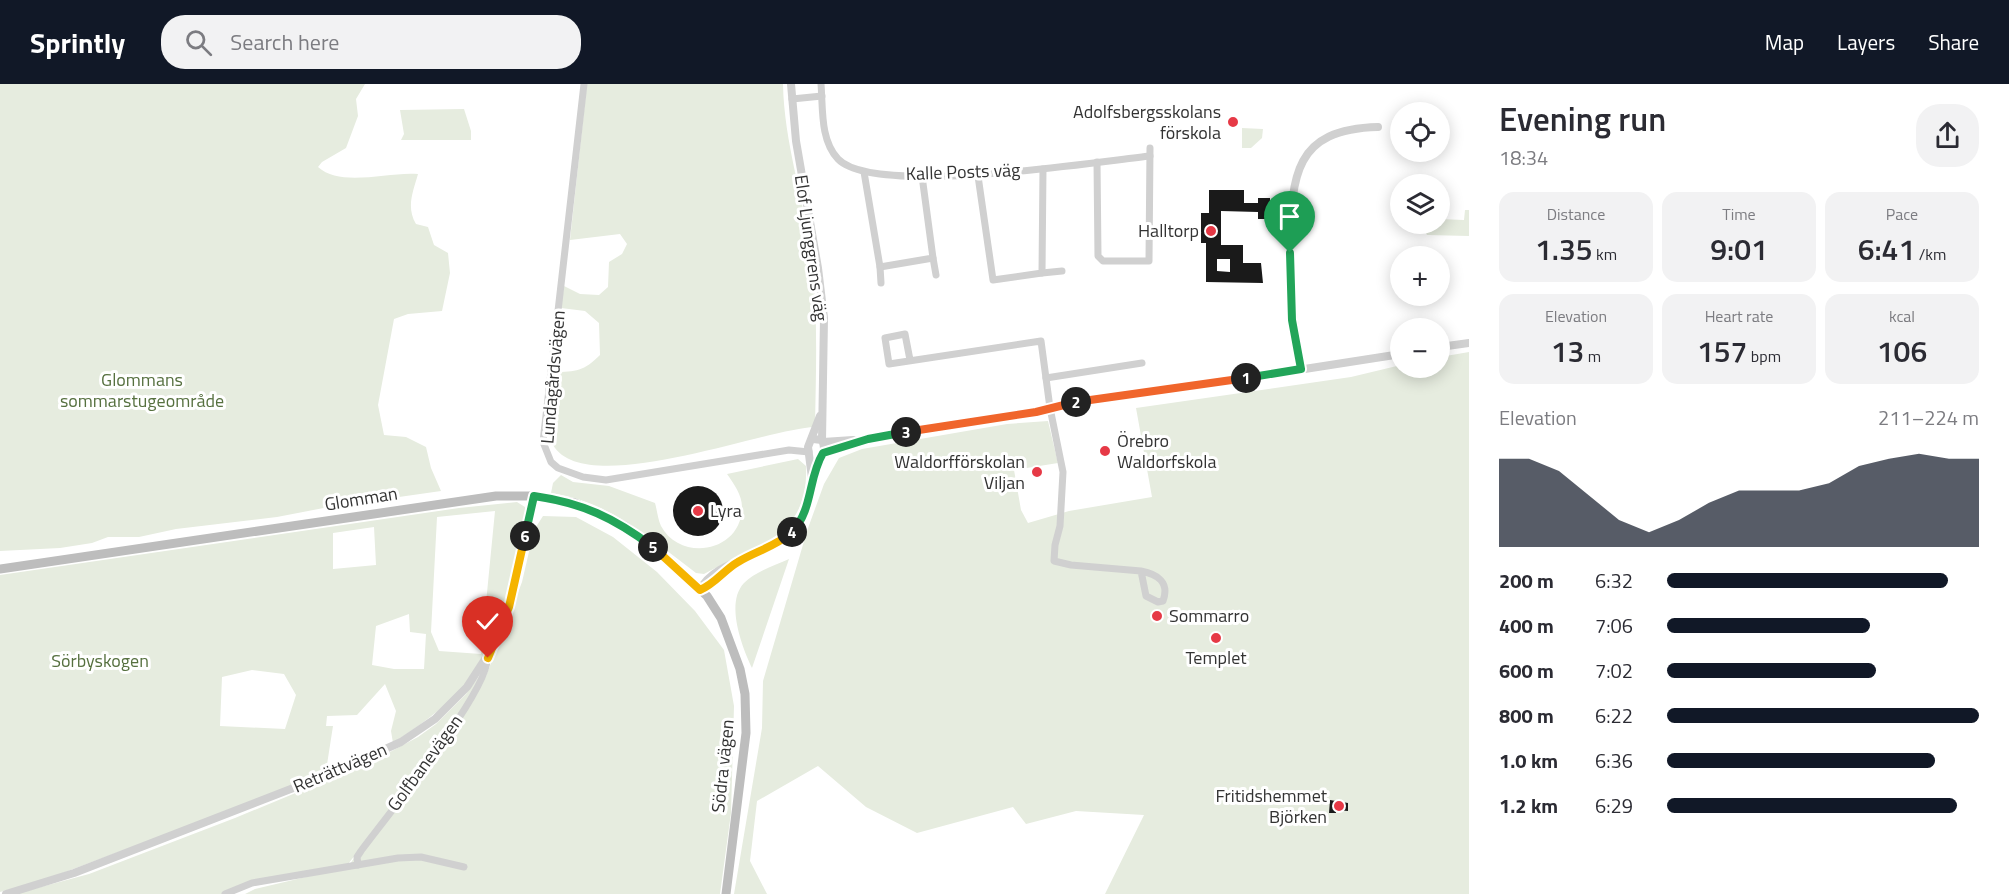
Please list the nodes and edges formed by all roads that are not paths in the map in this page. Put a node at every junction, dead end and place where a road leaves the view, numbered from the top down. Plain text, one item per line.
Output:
1 (584, 84) edge
2 (791, 84) edge
3 (821, 84) edge
4 (822, 96) junction
5 (792, 99) junction
6 (1378, 127) dead end
7 (1097, 162) junction
8 (1043, 169) junction
9 (864, 172) junction
10 (922, 176) junction
11 (978, 176) junction
12 (933, 258) junction
13 (880, 267) junction
14 (1062, 271) dead end
15 (1042, 273) junction
16 (936, 275) dead end
17 (993, 280) junction
18 (983, 282) dead end
19 (881, 283) dead end
20 (1050, 339) dead end
21 (1041, 341) junction
22 (1469, 343) edge
23 (1450, 346) edge
24 (1390, 356) edge
25 (910, 360) junction
26 (1142, 363) dead end
27 (1301, 369) junction
28 (1046, 378) junction
29 (1050, 408) junction
30 (821, 413) junction
31 (868, 439) junction
32 (811, 440) junction
33 (823, 441) junction
34 (789, 450) junction
35 (810, 452) junction
36 (823, 453) junction
37 (812, 484) junction
38 (534, 496) junction
39 (0, 569) edge
40 (1141, 571) junction
41 (700, 590) junction
42 (488, 658) junction
43 (358, 865) junction
44 (464, 867) dead end
45 (6, 894) edge
46 (225, 894) edge
47 (726, 894) edge

1 - 34 street, Lundagårdsvägen
2 - 5 street, Elof Ljunggrens väg
3 - 4 street, Kalle Posts väg
4 - 5 street
4 - 9 street, Kalle Posts väg
5 - 30 street, Elof Ljunggrens väg
6 - 27 street
7 - 7 street, Kalle Posts väg
7 - 8 street, Kalle Posts väg
8 - 11 street, Kalle Posts väg
8 - 15 street
9 - 10 street, Kalle Posts väg
9 - 13 street
10 - 11 street, Kalle Posts väg
10 - 12 street
11 - 17 street
12 - 13 street
12 - 16 street
13 - 19 street
14 - 15 street
15 - 17 street
17 - 18 street
20 - 21 street
21 - 25 street
21 - 28 street
22 - 23 street
24 - 27 street
25 - 25 street
26 - 28 street
27 - 29 street
28 - 29 street
29 - 31 street
29 - 40 street
30 - 32 street, Elof Ljunggrens väg
30 - 33 street, Elof Ljunggrens väg
31 - 33 street
31 - 36 street
32 - 33 street
32 - 34 street, Lundagårdsvägen
32 - 35 street
33 - 36 street
34 - 35 street, Lundagårdsvägen
35 - 36 street
35 - 37 street
36 - 37 street
37 - 41 street
38 - 39 main road, Glomman
38 - 41 main road, Glomman
38 - 42 street, Reträttvägen
40 - 40 street
41 - 47 main road, Södra vägen
42 - 43 street, Golfbanevägen
42 - 45 street, Reträttvägen
43 - 44 street
43 - 46 street

